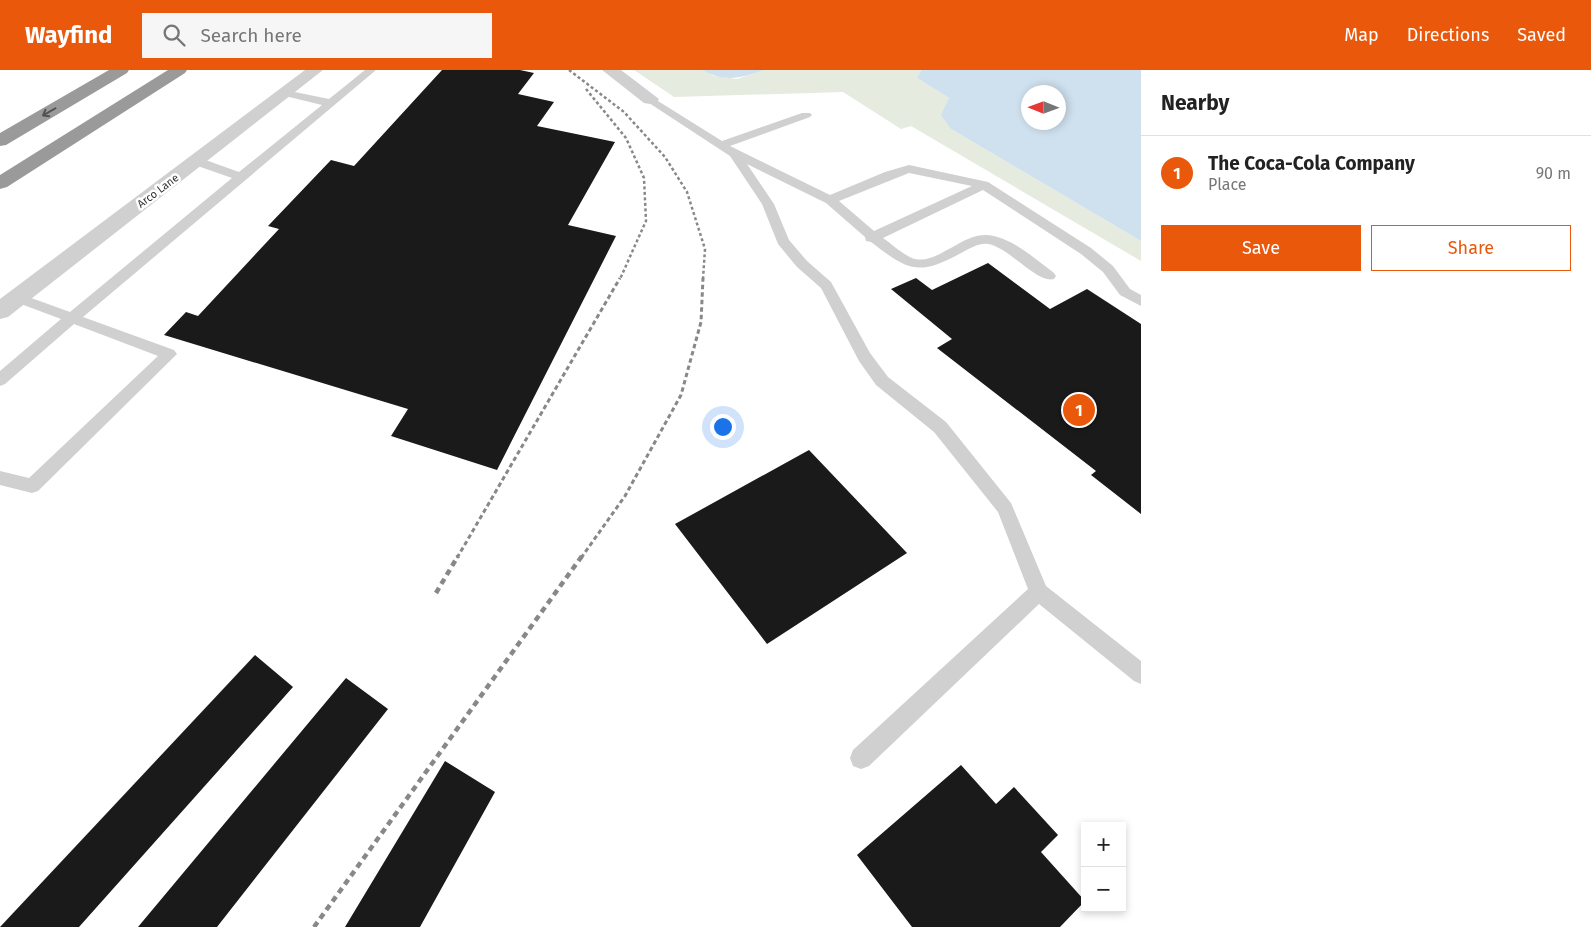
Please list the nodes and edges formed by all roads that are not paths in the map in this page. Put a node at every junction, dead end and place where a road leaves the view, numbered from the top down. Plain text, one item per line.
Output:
1 (99, 70) edge
2 (121, 70) edge
3 (179, 70) edge
4 (315, 70) edge
5 (371, 70) edge
6 (610, 70) edge
7 (154, 86) junction
8 (285, 93) junction
9 (650, 99) joint
10 (330, 104) junction
11 (806, 115) dead end
12 (0, 125) edge
13 (0, 141) edge
14 (728, 149) junction
15 (196, 161) junction
16 (241, 177) junction
17 (0, 183) edge
18 (984, 185) junction
19 (0, 192) edge
20 (830, 200) junction
21 (872, 238) junction
22 (1049, 276) dead end
23 (18, 298) junction
24 (1141, 301) edge
25 (0, 310) edge
26 (72, 318) junction
27 (0, 380) edge
28 (0, 478) edge
29 (1039, 592) junction
30 (1141, 674) edge
31 (862, 758) dead end

1 - 12 highway
2 -> 13 highway
3 - 7 highway
4 - 8 street, Arco Lane
5 - 10 lane
6 - 9 street
7 - 17 highway
7 - 19 highway
8 - 10 lane
8 - 15 street, Arco Lane
9 - 14 lane
10 - 16 lane
11 - 14 lane
14 - 20 lane
14 - 29 lane
15 - 16 lane
15 - 23 street, Arco Lane
16 - 26 lane
18 - 20 lane
18 - 21 lane
18 - 24 lane
20 - 21 lane
21 - 22 lane
23 - 25 street, Arco Lane
23 - 26 lane
26 - 27 lane
26 - 28 lane
29 - 30 lane
29 - 31 lane

